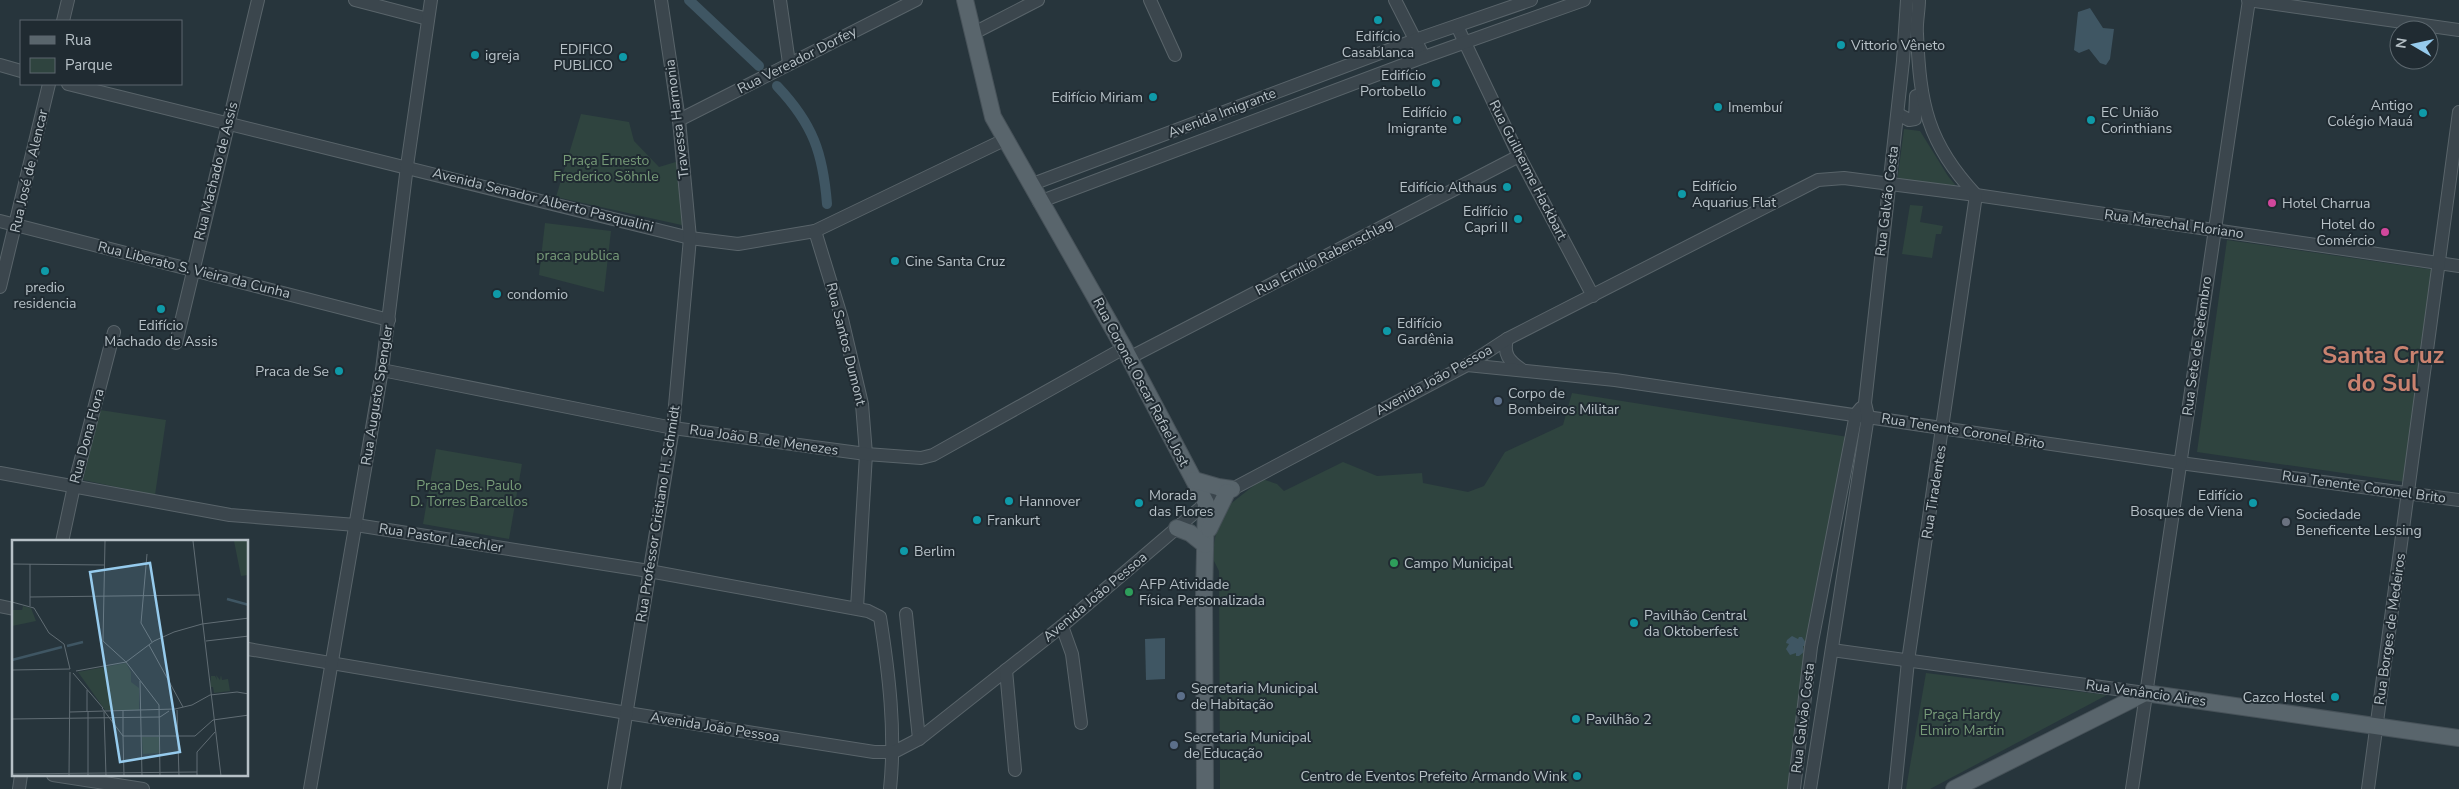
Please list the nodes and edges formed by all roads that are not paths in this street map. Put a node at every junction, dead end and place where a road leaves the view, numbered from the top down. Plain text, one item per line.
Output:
1 (68, 0) edge
2 (258, 0) edge
3 (355, 0) edge
4 (431, 0) edge
5 (661, 0) edge
6 (780, 0) edge
7 (916, 0) edge
8 (964, 0) edge
9 (1038, 0) edge
10 (1150, 0) edge
11 (1394, 0) edge
12 (1530, 0) edge
13 (1584, 0) edge
14 (1907, 0) edge
15 (1919, 0) edge
16 (2249, 0) edge
17 (428, 19) junction
18 (63, 20) edge
19 (1457, 26) junction
20 (2459, 30) edge
21 (1916, 32) junction
22 (972, 34) junction
23 (1415, 40) junction
24 (1464, 44) junction
25 (1176, 55) dead end
26 (1424, 57) junction
27 (789, 63) junction
28 (0, 65) edge
29 (20, 71) edge
30 (49, 85) edge
31 (72, 85) edge
32 (2459, 112) edge
33 (1897, 118) junction
34 (679, 120) junction
35 (227, 124) junction
36 (1929, 127) junction
37 (1004, 140) junction
38 (1519, 156) junction
39 (1087, 164) junction
40 (406, 166) junction
41 (1095, 181) junction
42 (1030, 185) junction
43 (1889, 185) junction
44 (1976, 195) junction
45 (1039, 202) junction
46 (0, 221) edge
47 (17, 225) junction
48 (2214, 230) junction
49 (815, 232) junction
50 (690, 238) junction
51 (2440, 263) junction
52 (2459, 266) edge
53 (192, 269) junction
54 (0, 287) edge
55 (1593, 296) junction
56 (389, 320) junction
57 (114, 332) dead end
58 (1507, 339) junction
59 (176, 343) dead end
60 (1127, 353) junction
61 (1467, 365) junction
62 (1521, 369) junction
63 (382, 370) junction
64 (1862, 415) junction
65 (1944, 427) junction
66 (673, 428) junction
67 (866, 454) junction
68 (2180, 463) junction
69 (0, 473) edge
70 (1194, 480) junction
71 (74, 486) junction
72 (1230, 490) junction
73 (2407, 493) junction
74 (2459, 500) edge
75 (1206, 503) junction
76 (356, 525) junction
77 (1177, 528) junction
78 (62, 540) edge
79 (1205, 541) junction
80 (649, 571) junction
81 (857, 608) junction
82 (906, 614) dead end
83 (1062, 626) junction
84 (1811, 648) junction
85 (249, 649) edge
86 (1832, 650) junction
87 (1908, 661) junction
88 (331, 663) junction
89 (1006, 670) junction
90 (2145, 693) junction
91 (627, 713) junction
92 (1081, 723) dead end
93 (2377, 726) junction
94 (2459, 738) edge
95 (919, 739) junction
96 (894, 752) junction
97 (1015, 770) dead end
98 (21, 776) edge
99 (59, 776) edge
100 (19, 789) edge
101 (143, 789) edge
102 (310, 789) edge
103 (614, 789) edge
104 (890, 789) edge
105 (1205, 789) edge
106 (1794, 789) edge
107 (1810, 789) edge
108 (1895, 789) edge
109 (1954, 789) edge
110 (2132, 789) edge
111 (2368, 789) edge

1 - 18 street
2 - 35 street, Rua Machado de Assis
3 - 17 street
4 - 17 street, Rua Augusto Spengler
5 - 34 street, Travessa Harmonia
6 - 27 street
7 - 27 street, Rua Vereador Dorfey
8 - 22 main road, Rua Coronel Oscar Rafael Jost
9 - 22 street
10 - 25 street
11 - 23 street
12 - 19 street, Avenida Imigrante
13 - 24 street, Avenida Imigrante
14 - 33 street, Rua Galvão Costa
15 - 21 street
16 - 20 street
16 - 48 street, Rua Sete de Setembro
17 - 40 street, Rua Augusto Spengler
19 - 23 street, Avenida Imigrante
19 - 24 street
21 - 33 street
21 - 36 street
22 - 37 main road, Rua Coronel Oscar Rafael Jost
23 - 26 street
23 - 39 street, Avenida Imigrante
24 - 26 street, Avenida Imigrante
24 - 38 street, Rua Guilherme Hackbart
26 - 41 street, Avenida Imigrante
27 - 34 street, Rua Vereador Dorfey
28 - 29 street
30 - 47 street, Rua José de Alencar
31 - 35 street, Avenida Senador Alberto Pasqualini
32 - 51 street, Rua Borges de Medeiros
33 - 36 street
33 - 43 street, Rua Galvão Costa
34 - 50 street, Travessa Harmonia
35 - 40 street, Avenida Senador Alberto Pasqualini
35 - 53 street, Rua Machado de Assis
36 - 44 street
37 - 42 main road, Rua Coronel Oscar Rafael Jost
37 - 49 street, Avenida Senador Alberto Pasqualini
38 - 55 street, Rua Guilherme Hackbart
38 - 60 street, Rua Emílio Rabenschlag
39 - 41 street
39 - 42 street, Avenida Imigrante
40 - 50 street, Avenida Senador Alberto Pasqualini
40 - 56 street, Rua Augusto Spengler
41 - 45 street, Avenida Imigrante
42 - 45 main road, Rua Coronel Oscar Rafael Jost
43 - 44 street, Rua Marechal Floriano
43 - 55 street, Avenida João Pessoa
43 - 64 street, Rua Galvão Costa
44 - 48 street, Rua Marechal Floriano
44 - 65 street, Rua Tiradentes
45 - 60 main road, Rua Coronel Oscar Rafael Jost
46 - 47 street, Rua Liberato S. Vieira da Cunha
47 - 53 street, Rua Liberato S. Vieira da Cunha
47 - 54 street, Rua José de Alencar
48 - 51 street, Rua Marechal Floriano
48 - 68 street, Rua Sete de Setembro
49 - 50 street, Avenida Senador Alberto Pasqualini
49 - 67 street, Rua Santos Dumont
50 - 66 street, Rua Professor Cristiano H. Schmidt
51 - 52 street, Rua Marechal Floriano
51 - 73 street, Rua Borges de Medeiros
53 - 56 street, Rua Liberato S. Vieira da Cunha
53 - 59 street, Rua Machado de Assis
55 - 58 street, Avenida João Pessoa
56 - 63 street, Rua Augusto Spengler
57 - 71 street, Rua Dona Flora
58 - 61 street, Avenida João Pessoa
58 - 62 street
60 - 67 street, Rua João B. de Menezes
60 - 70 main road, Rua Coronel Oscar Rafael Jost
61 - 62 street, Rua Tenente Coronel Brito
61 - 72 street, Avenida João Pessoa
62 - 64 street, Rua Tenente Coronel Brito
63 - 66 street, Rua João B. de Menezes
63 - 76 street, Rua Augusto Spengler
64 - 65 street, Rua Tenente Coronel Brito
64 - 84 street, Rua Galvão Costa
64 - 86 street, Rua Galvão Costa
65 - 68 street, Rua Tenente Coronel Brito
65 - 87 street, Rua Tiradentes
66 - 67 street, Rua João B. de Menezes
66 - 80 street, Rua Professor Cristiano H. Schmidt
67 - 81 street, Rua Santos Dumont
68 - 73 street, Rua Tenente Coronel Brito
68 - 90 street, Rua Sete de Setembro
69 - 71 street, Rua Pastor Laechler
70 - 72 main road
70 - 75 main road, Rua Coronel Oscar Rafael Jost
71 - 76 street, Rua Pastor Laechler
71 - 78 street, Rua Dona Flora
72 - 75 street, Avenida João Pessoa
72 - 79 main road
73 - 74 street, Rua Tenente Coronel Brito
73 - 93 street, Rua Borges de Medeiros
75 - 77 street, Avenida João Pessoa
75 - 79 main road, Rua Coronel Oscar Rafael Jost
76 - 80 street, Rua Pastor Laechler
76 - 88 street, Rua Augusto Spengler
77 - 79 main road
77 - 83 street, Avenida João Pessoa
79 - 105 main road, Rua Coronel Oscar Rafael Jost
80 - 81 street, Rua Pastor Laechler
80 - 91 street, Rua Professor Cristiano H. Schmidt
81 - 96 street, Rua Pastor Laechler
82 - 95 street
83 - 89 street, Avenida João Pessoa
83 - 92 street
84 - 86 street, Rua Galvão Costa
84 - 106 street, Rua Galvão Costa
85 - 88 street, Avenida João Pessoa
86 - 87 street, Rua Venâncio Aires
86 - 107 street, Rua Galvão Costa
87 - 90 street, Rua Venâncio Aires
87 - 108 street, Rua Tiradentes
88 - 91 street, Avenida João Pessoa
88 - 102 street, Rua Augusto Spengler
89 - 95 street, Avenida João Pessoa
89 - 97 street
90 - 93 main road, Rua Venâncio Aires
90 - 109 main road
90 - 110 street, Rua Sete de Setembro
91 - 96 street, Avenida João Pessoa
91 - 103 street, Rua Professor Cristiano H. Schmidt
93 - 94 main road, Rua Venâncio Aires
93 - 111 street, Rua Borges de Medeiros
95 - 96 street, Avenida João Pessoa
96 - 104 street
98 - 100 street
99 - 101 street

